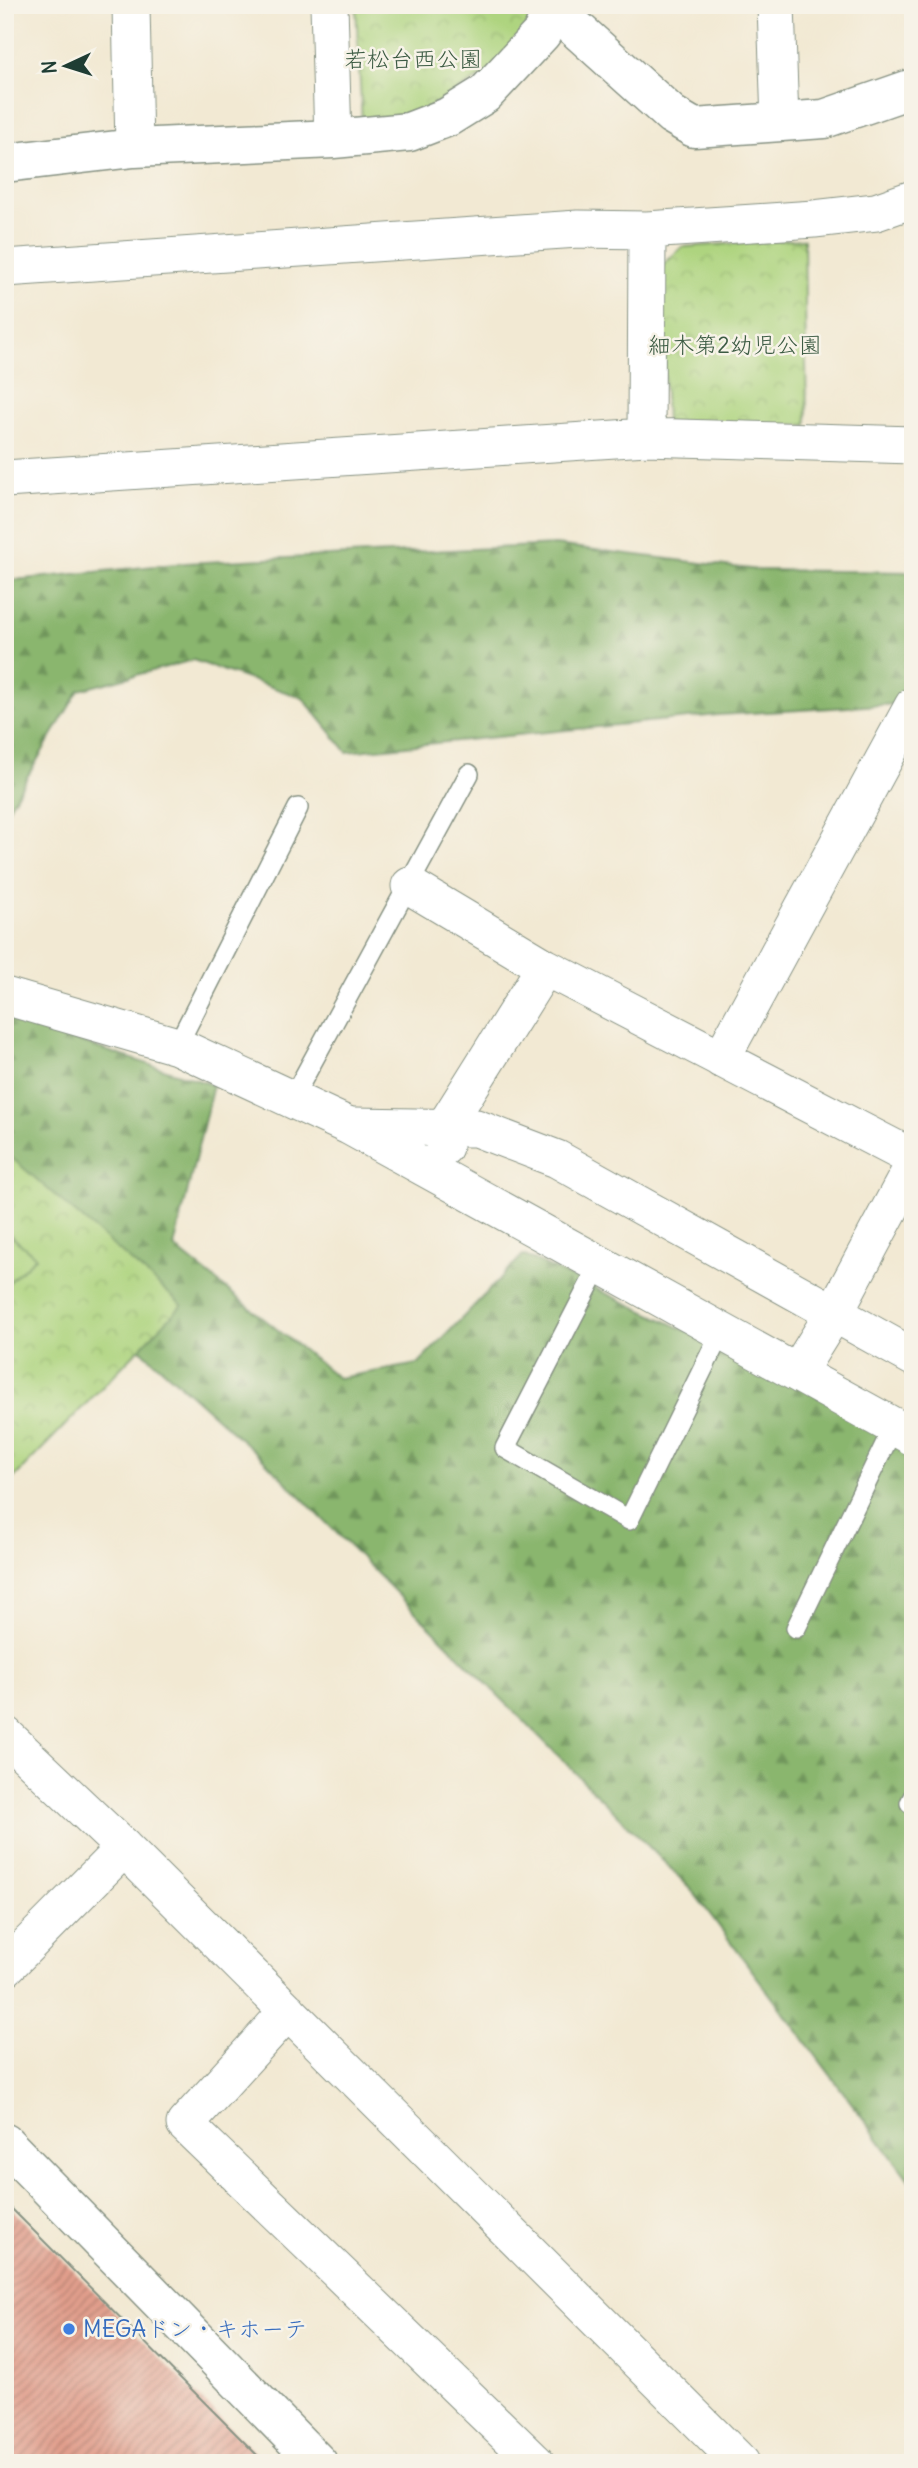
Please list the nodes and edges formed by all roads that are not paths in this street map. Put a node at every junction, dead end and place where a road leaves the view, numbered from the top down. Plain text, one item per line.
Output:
1 (131, 5) edge
2 (329, 5) edge
3 (776, 5) edge
4 (554, 7) edge
5 (913, 88) edge
6 (780, 122) junction
7 (333, 139) junction
8 (134, 148) junction
9 (5, 163) edge
10 (913, 199) edge
11 (647, 230) junction
12 (5, 268) edge
13 (646, 437) junction
14 (913, 445) edge
15 (5, 479) edge
16 (913, 706) edge
17 (469, 774) dead end
18 (298, 808) dead end
19 (410, 886) junction
20 (545, 967) junction
21 (5, 996) edge
22 (177, 1046) junction
23 (721, 1059) junction
24 (292, 1099) junction
25 (349, 1126) junction
26 (444, 1128) junction
27 (913, 1158) edge
28 (913, 1166) edge
29 (445, 1178) junction
30 (600, 1264) junction
31 (834, 1313) junction
32 (722, 1331) junction
33 (913, 1357) edge
34 (798, 1371) junction
35 (903, 1431) edge
36 (796, 1628) dead end
37 (5, 1735) edge
38 (124, 1848) junction
39 (5, 1968) edge
40 (288, 2011) junction
41 (5, 2143) edge
42 (318, 2463) edge
43 (536, 2463) edge
44 (741, 2463) edge

1 - 8 street
2 - 7 street
3 - 6 street
4 - 6 street
4 - 7 street
5 - 6 street
7 - 8 street
8 - 9 street
10 - 11 street
11 - 12 street
11 - 13 street
13 - 14 street
13 - 15 street
16 - 23 street
17 - 19 lane
18 - 22 lane
19 - 20 street
19 - 24 lane
20 - 23 street
20 - 26 street
21 - 22 street
22 - 24 street
23 - 27 street
24 - 25 street
25 - 26 street
25 - 29 street
26 - 29 street
26 - 31 street
28 - 31 street
29 - 30 street
30 - 32 street
30 - 32 lane
31 - 33 street
31 - 34 street
32 - 34 street
34 - 35 street
35 - 36 lane
37 - 38 street
38 - 39 street
38 - 40 street
40 - 43 street
40 - 44 street
41 - 42 street

